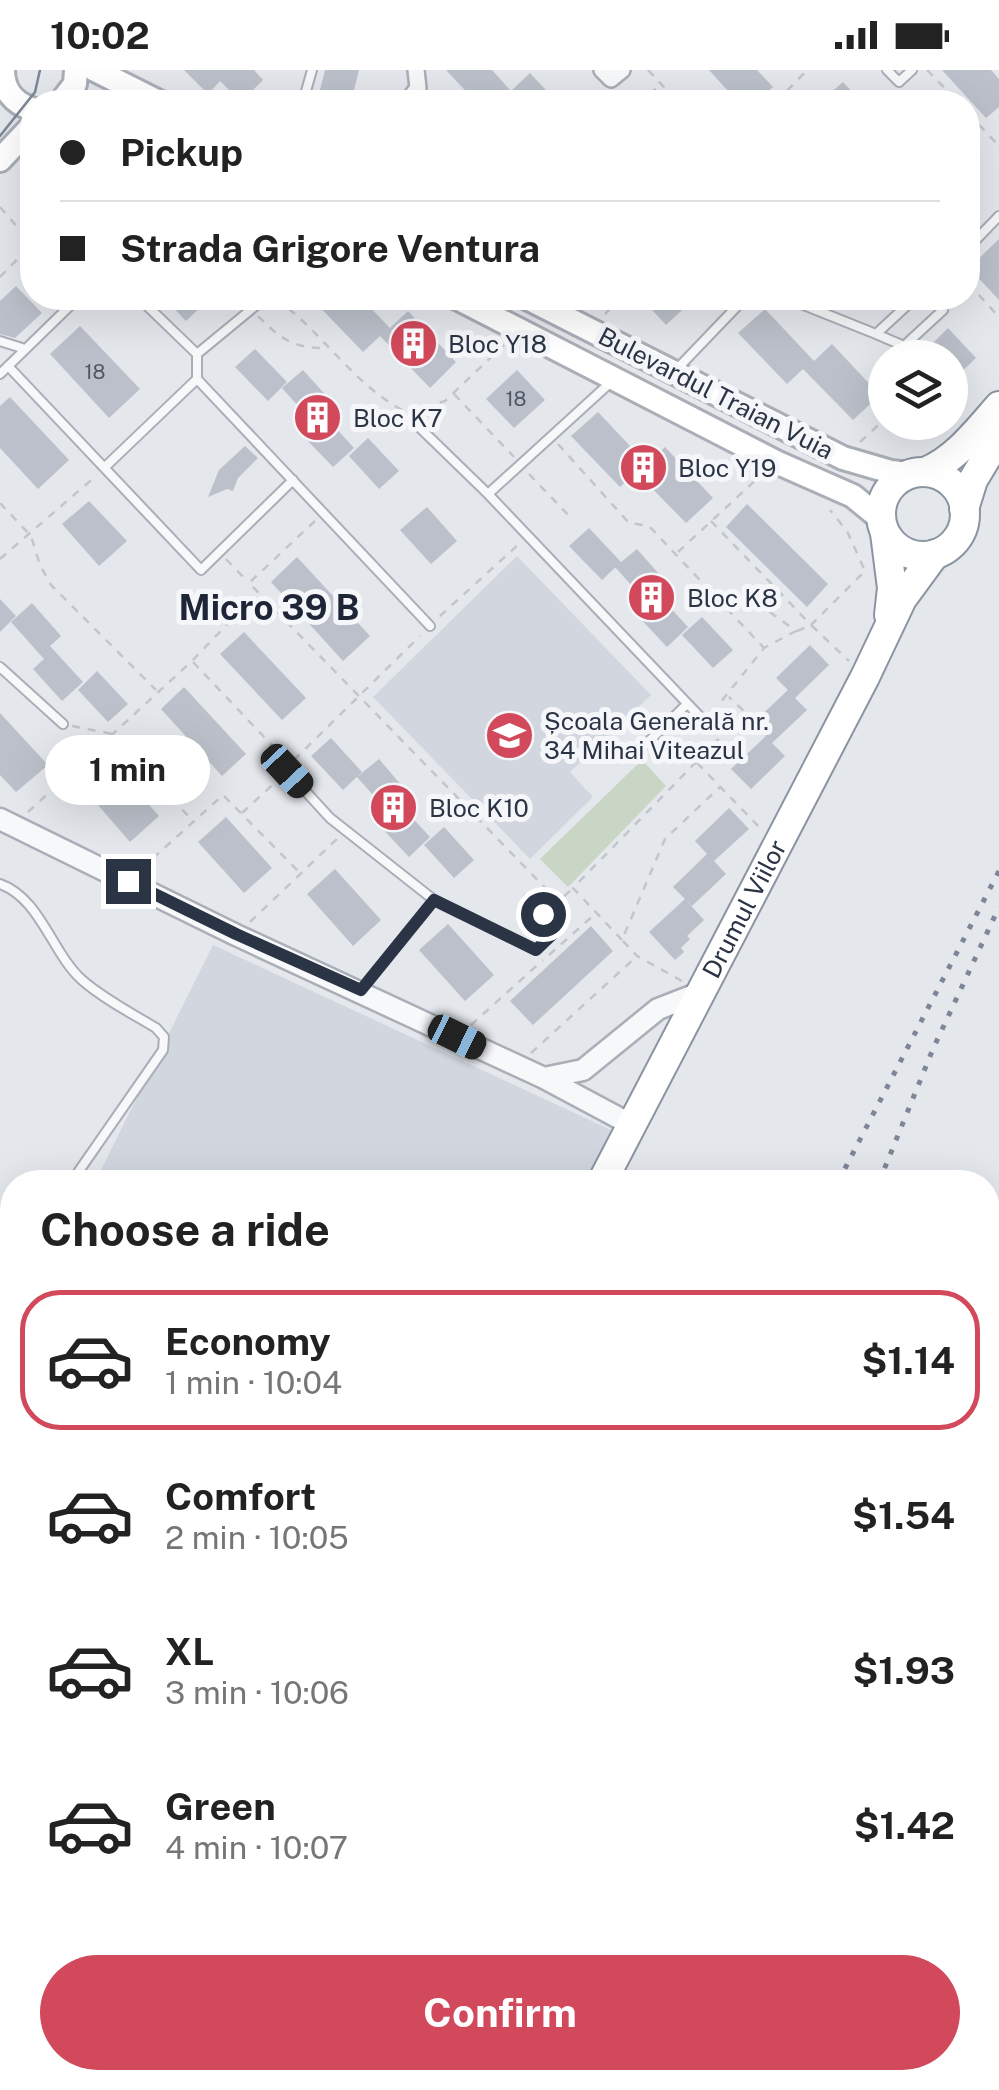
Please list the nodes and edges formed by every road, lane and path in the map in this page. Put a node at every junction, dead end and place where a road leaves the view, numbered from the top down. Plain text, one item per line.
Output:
1 (95, 70) edge
2 (416, 70) edge
3 (602, 70) edge
4 (622, 70) edge
5 (648, 70) edge
6 (807, 70) edge
7 (887, 70) edge
8 (912, 70) edge
9 (928, 70) edge
10 (418, 88) edge
11 (135, 90) edge
12 (667, 90) edge
13 (788, 90) edge
14 (947, 90) edge
15 (980, 125) edge
16 (20, 139) edge
17 (999, 146) edge
18 (0, 160) edge
19 (0, 207) edge
20 (999, 216) edge
21 (20, 230) edge
22 (980, 236) edge
23 (20, 257) edge
24 (0, 278) edge
25 (980, 296) edge
26 (66, 310) edge
27 (151, 310) edge
28 (252, 310) joint
29 (291, 310) edge
30 (481, 310) edge
31 (550, 310) edge
32 (609, 310) edge
33 (733, 310) edge
34 (816, 310) edge
35 (902, 310) edge
36 (943, 310) edge
37 (999, 317) edge
38 (520, 330) junction
39 (590, 330) junction
40 (876, 334) junction
41 (0, 341) edge
42 (330, 348) junction
43 (25, 349) junction
44 (197, 354) junction
45 (8, 366) junction
46 (674, 372) junction
47 (0, 374) edge
48 (197, 379) junction
49 (614, 379) junction
50 (999, 406) edge
51 (418, 426) dead end
52 (551, 435) junction
53 (868, 435) edge
54 (999, 438) edge
55 (843, 458) junction
56 (776, 462) junction
57 (105, 468) junction
58 (918, 473) junction
59 (292, 480) junction
60 (836, 488) junction
61 (488, 494) junction
62 (0, 503) edge
63 (964, 509) junction
64 (324, 513) junction
65 (711, 521) junction
66 (883, 526) junction
67 (30, 536) junction
68 (527, 536) junction
69 (221, 553) junction
70 (676, 554) junction
71 (935, 554) junction
72 (0, 559) edge
73 (249, 583) junction
74 (258, 592) junction
75 (766, 610) dead end
76 (811, 625) junction
77 (430, 626) junction
78 (796, 631) junction
79 (884, 636) junction
80 (764, 648) junction
81 (192, 662) junction
82 (0, 667) edge
83 (866, 676) junction
84 (156, 691) junction
85 (728, 696) junction
86 (361, 698) junction
87 (687, 704) junction
88 (704, 722) joint
89 (63, 724) joint
90 (112, 734) junction
91 (644, 746) dead end
92 (696, 762) junction
93 (287, 771) joint
94 (720, 787) junction
95 (242, 813) junction
96 (192, 820) junction
97 (7, 822) edge
98 (346, 830) junction
99 (777, 846) junction
100 (302, 875) junction
101 (128, 881) junction
102 (0, 884) edge
103 (573, 888) junction
104 (434, 900) junction
105 (528, 900) dead end
106 (558, 901) junction
107 (596, 913) junction
108 (543, 914) junction
109 (236, 934) junction
110 (622, 940) junction
111 (638, 956) junction
112 (361, 990) junction
113 (702, 992) junction
114 (457, 1037) junction
115 (517, 1065) junction
116 (544, 1078) junction
117 (632, 1125) junction
118 (80, 1170) edge
119 (608, 1170) edge

1 - 11 main road
2 - 10 street
3 - 4 street
5 - 12 path
6 - 13 path
7 - 8 lane
9 - 14 path
15 - 17 path
16 - 18 main road
19 - 21 path
20 - 22 lane
23 - 24 path
25 - 37 path
26 - 43 lane
27 - 44 lane
28 - 42 path
28 - 44 lane
29 - 42 path
30 - 38 main road, Bulevardul Traian Vuia
31 - 39 main road, Bulevardul Traian Vuia
32 - 39 path
33 - 46 lane
34 - 40 lane
35 - 40 lane
36 - 40 lane
38 - 42 path
38 - 49 main road, Bulevardul Traian Vuia
39 - 46 main road, Bulevardul Traian Vuia
41 - 43 lane
43 - 45 lane
44 - 48 lane
45 - 47 lane
45 - 57 lane
46 - 55 main road, Bulevardul Traian Vuia
48 - 57 lane
48 - 59 lane
49 - 52 lane
49 - 56 main road, Bulevardul Traian Vuia
50 - 58 highway
51 - 61 lane
52 - 61 lane
52 - 70 path
53 - 55 path
54 - 63 highway
55 - 58 main road, Bulevardul Traian Vuia
56 - 60 main road, Bulevardul Traian Vuia
56 - 65 path
57 - 67 path
57 - 69 lane
58 - 63 highway
58 - 66 highway
59 - 64 lane
59 - 69 lane
60 - 66 main road, Bulevardul Traian Vuia
60 - 76 path
61 - 68 lane
62 - 67 path
63 - 71 highway
64 - 73 path
64 - 77 lane
65 - 70 path
65 - 76 path
66 - 71 highway
66 - 79 highway, Drumul Viilor
67 - 72 path
67 - 84 path
68 - 77 path
68 - 87 lane
69 - 73 path
70 - 80 path
71 - 79 highway, Drumul Viilor
73 - 74 path
74 - 81 path
74 - 86 path
75 - 78 path
76 - 78 path
76 - 83 path
77 - 86 path
78 - 80 path
79 - 83 highway, Drumul Viilor
80 - 85 path
81 - 84 path
81 - 86 path
82 - 89 lane
83 - 99 highway, Drumul Viilor
84 - 90 path
85 - 88 path
85 - 92 path
86 - 106 path
87 - 88 lane
87 - 91 lane
89 - 90 path
90 - 96 path
90 - 97 path
92 - 94 path
92 - 103 path
93 - 95 path
93 - 98 lane
94 - 99 path
94 - 110 path
95 - 96 path
95 - 100 path
96 - 101 path
97 - 101 street
98 - 100 path
98 - 104 lane
99 - 113 highway, Drumul Viilor
100 - 109 path
101 - 109 street
102 - 118 lane
103 - 106 path
103 - 107 path
104 - 108 lane
104 - 112 lane
105 - 108 lane
106 - 108 path
107 - 110 path
107 - 114 path
109 - 112 street
110 - 111 path
111 - 113 path
111 - 115 path
112 - 114 street
113 - 116 street
113 - 117 highway, Drumul Viilor
114 - 115 street
115 - 116 street
116 - 117 street
117 - 119 highway, Drumul Viilor

